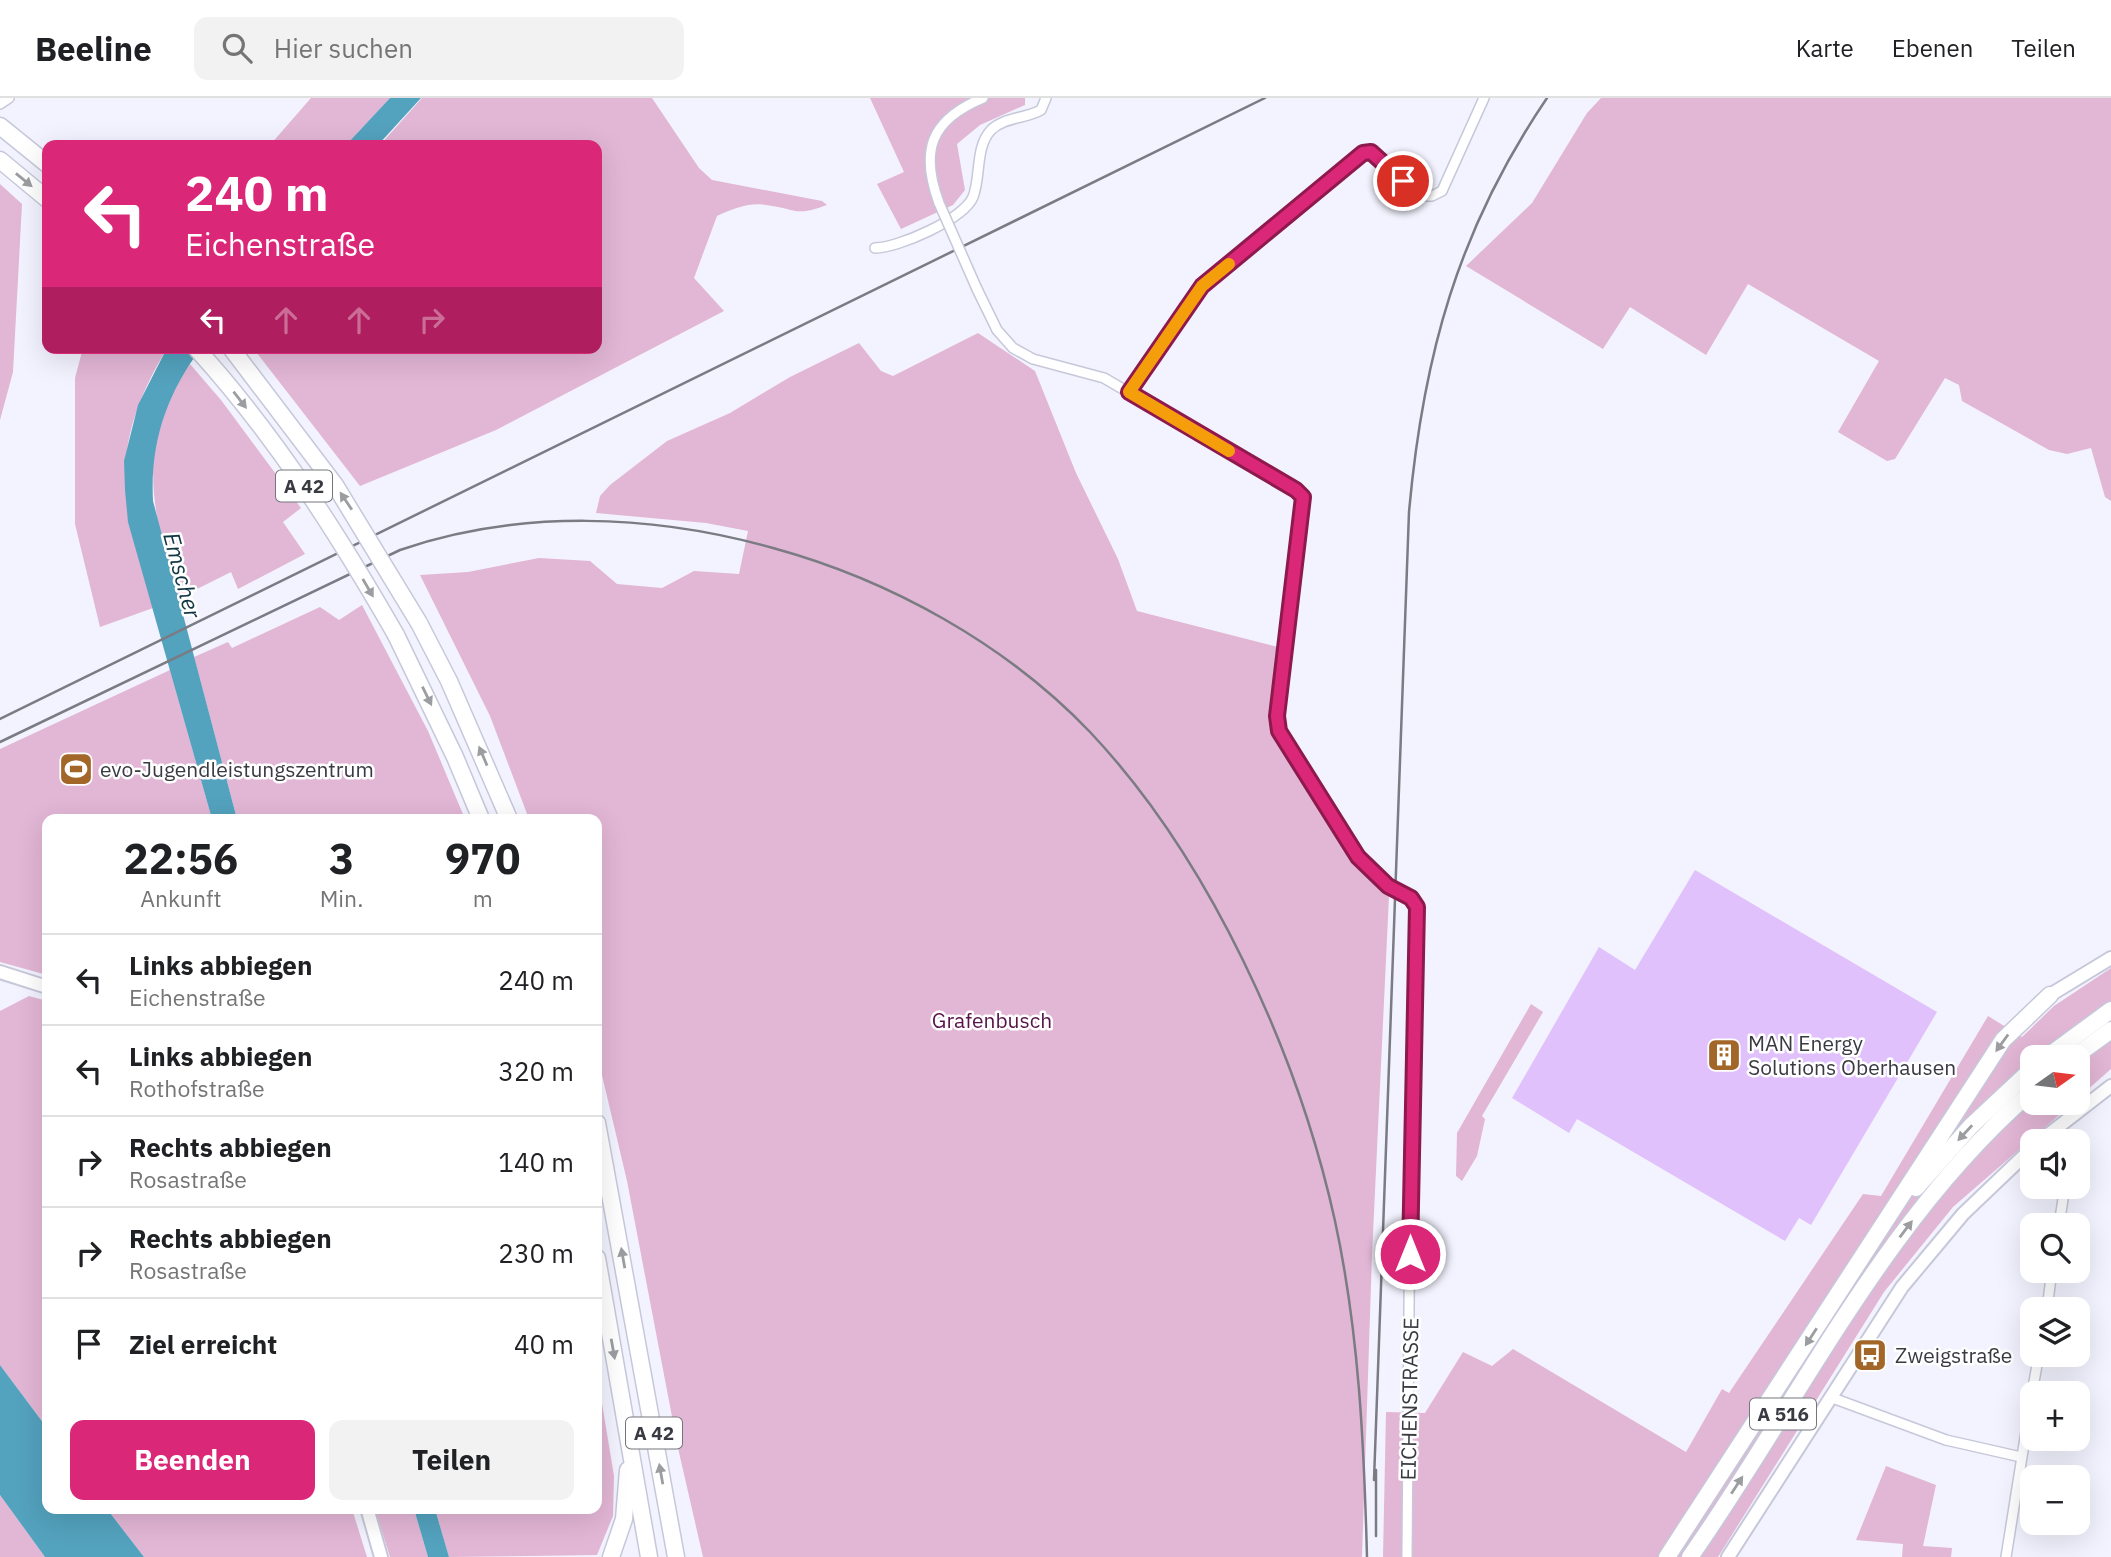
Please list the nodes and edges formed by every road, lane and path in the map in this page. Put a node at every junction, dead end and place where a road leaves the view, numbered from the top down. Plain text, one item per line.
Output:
1 (9, 98) edge
2 (983, 98) edge
3 (1046, 98) edge
4 (1484, 98) edge
5 (0, 104) edge
6 (0, 126) edge
7 (0, 160) edge
8 (42, 160) edge
9 (42, 195) edge
10 (876, 248) dead end
11 (201, 354) edge
12 (236, 354) edge
13 (1129, 392) junction
14 (479, 814) edge
15 (507, 814) edge
16 (2111, 958) edge
17 (0, 972) edge
18 (42, 985) edge
19 (2050, 995) joint
20 (2111, 1010) edge
21 (2111, 1030) edge
22 (2063, 1045) edge
23 (2090, 1045) edge
24 (2020, 1080) edge
25 (2111, 1086) edge
26 (2020, 1103) edge
27 (2056, 1129) edge
28 (602, 1151) edge
29 (2020, 1159) edge
30 (1848, 1280) junction
31 (602, 1286) edge
32 (1830, 1397) junction
33 (630, 1446) junction
34 (2022, 1451) edge
35 (2021, 1457) junction
36 (369, 1514) edge
37 (676, 1552) edge
38 (381, 1557) edge
39 (611, 1557) edge
40 (649, 1557) edge
41 (1407, 1557) edge
42 (1667, 1557) edge
43 (1690, 1557) edge
44 (1728, 1557) edge
45 (2006, 1557) edge

1 - 5 street
2 - 13 street, bridge
3 - 10 street
4 - 13 street
6 - 8 highway
7 -> 9 highway
11 -> 14 highway, A 42, bridge
15 -> 12 highway, A 42, bridge
13 - 41 street, EICHENSTRASSE
16 - 19 street
17 - 18 street
19 -> 30 highway
20 - 22 highway
21 - 23 highway
24 -> 30 highway, A 516
25 - 27 street
43 -> 26 highway, A 516
37 -> 28 highway, A 42
29 - 32 street
30 -> 42 highway, A 516
31 -> 33 highway, A 42
32 - 35 street
32 - 44 street
33 - 39 highway
33 - 40 highway, A 42
34 - 35 street
35 - 45 street
36 - 38 street

